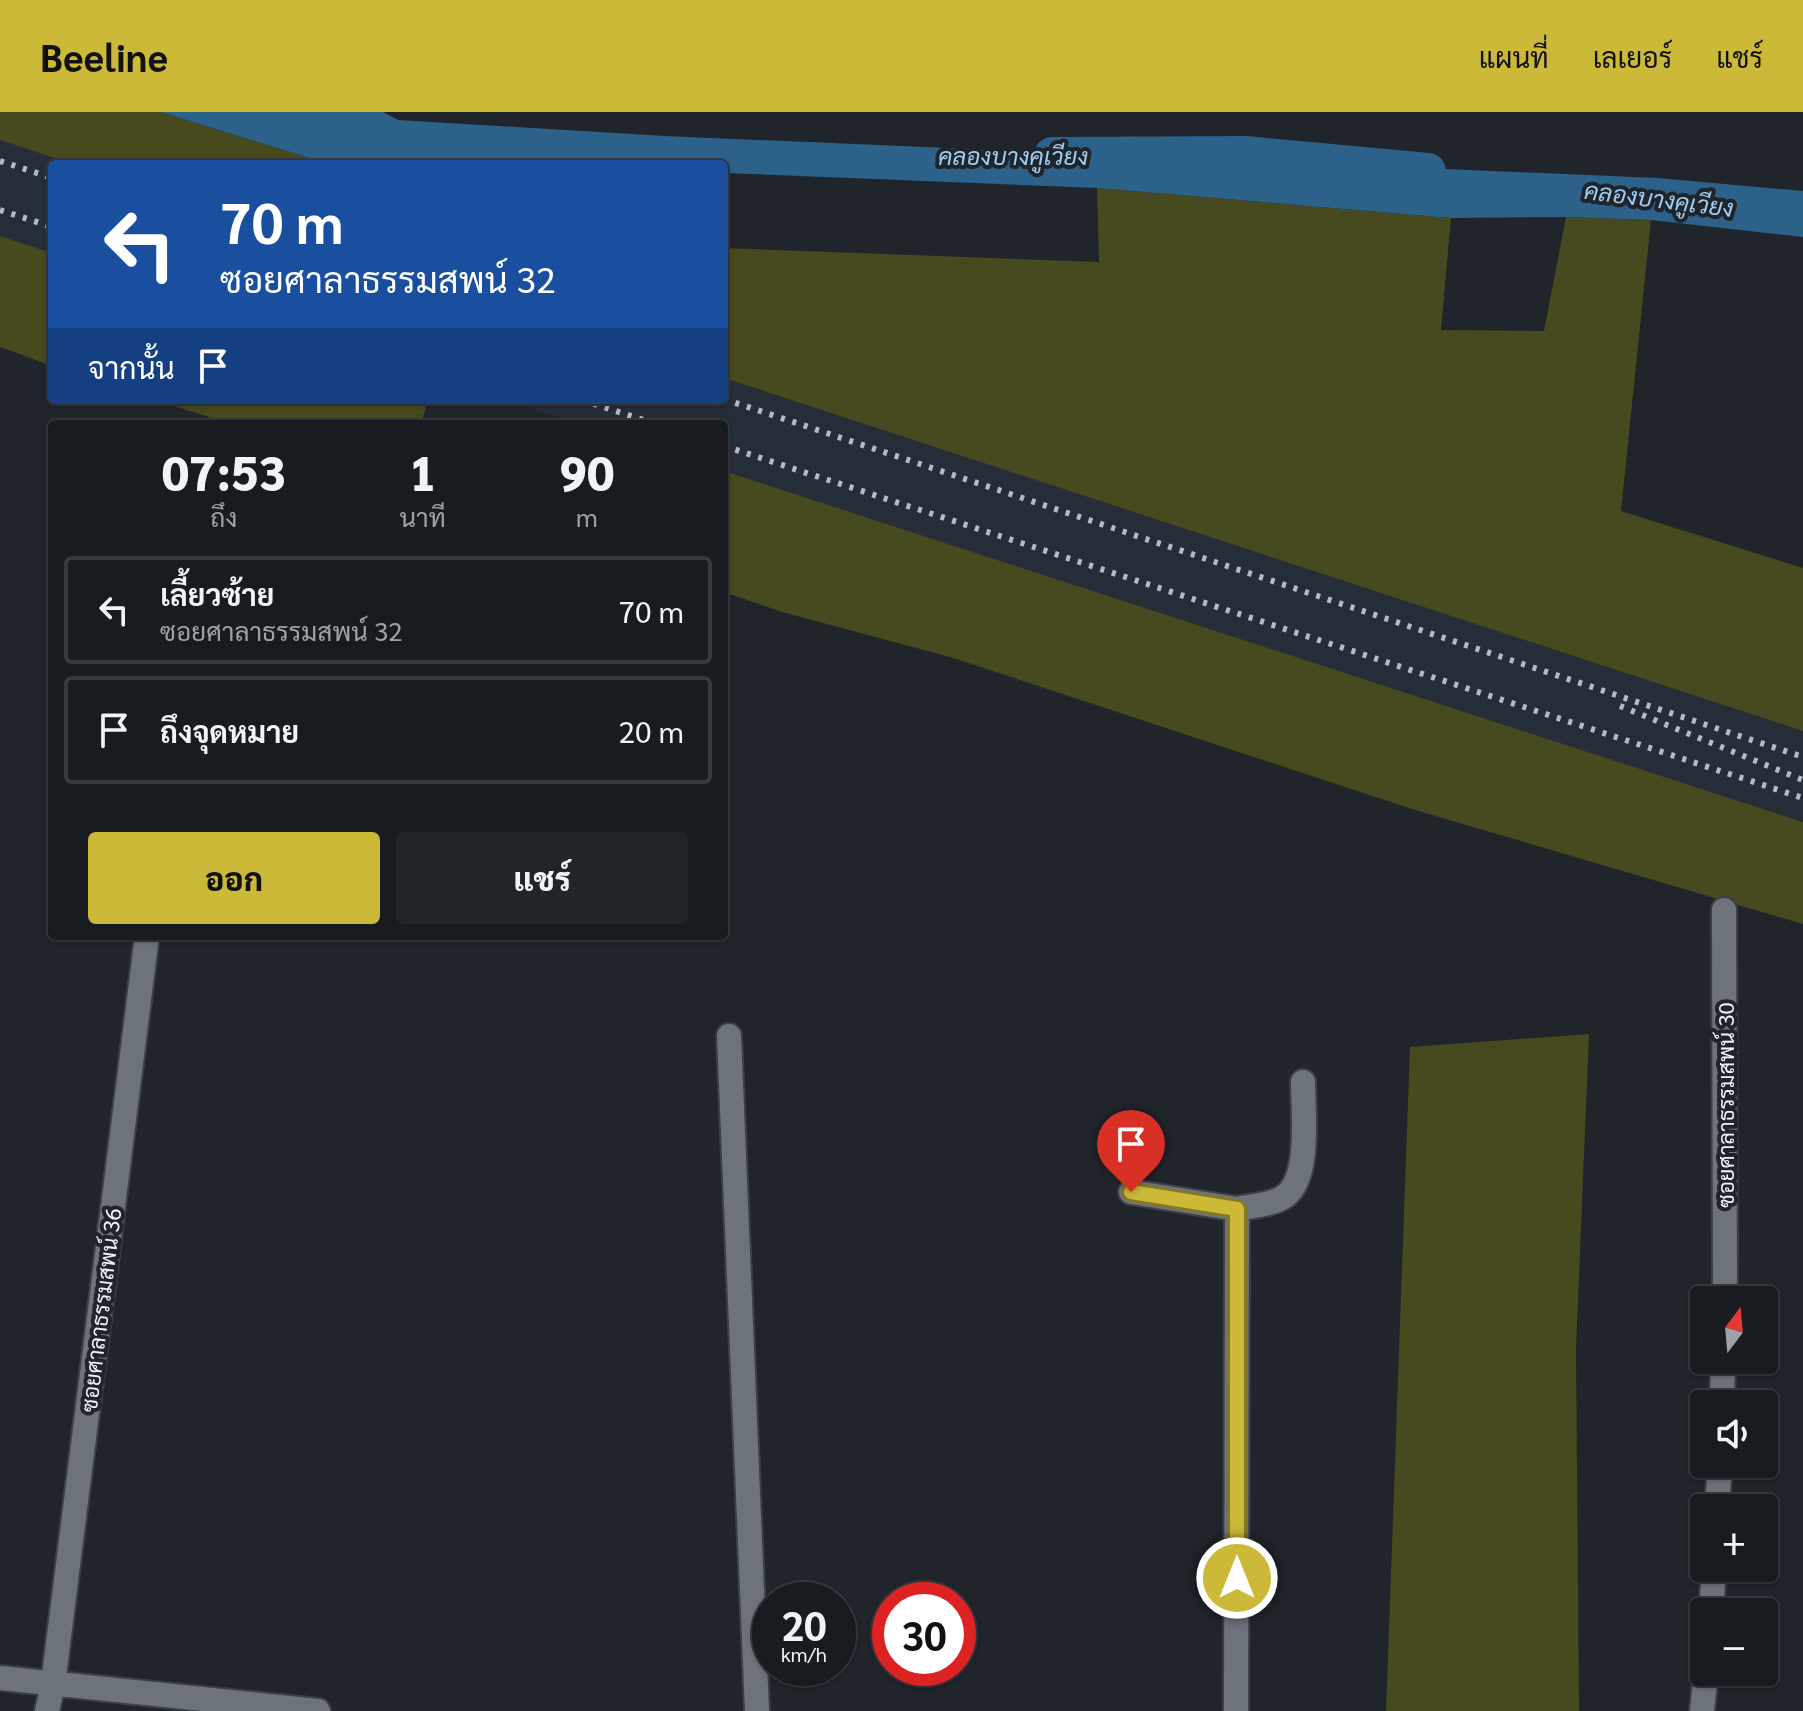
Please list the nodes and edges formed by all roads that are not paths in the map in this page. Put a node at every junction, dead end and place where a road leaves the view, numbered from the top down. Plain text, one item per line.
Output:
1 (1724, 910) dead end
2 (146, 940) edge
3 (729, 1036) dead end
4 (1303, 1082) dead end
5 (1131, 1192) dead end
6 (1237, 1209) junction
7 (1725, 1286) edge
8 (0, 1678) edge
9 (53, 1684) junction
10 (1705, 1686) edge
11 (47, 1711) edge
12 (318, 1711) edge
13 (757, 1711) edge
14 (1236, 1711) edge
15 (1702, 1711) edge

1 - 7 street, ซอยศาลาธรรมสพน์ 30
2 - 9 street, ซอยศาลาธรรมสพน์ 36
3 - 13 street
4 - 6 street
5 - 6 street
6 - 14 street
8 - 9 street
9 - 11 street, ซอยศาลาธรรมสพน์ 36
9 - 12 street
10 - 15 street

